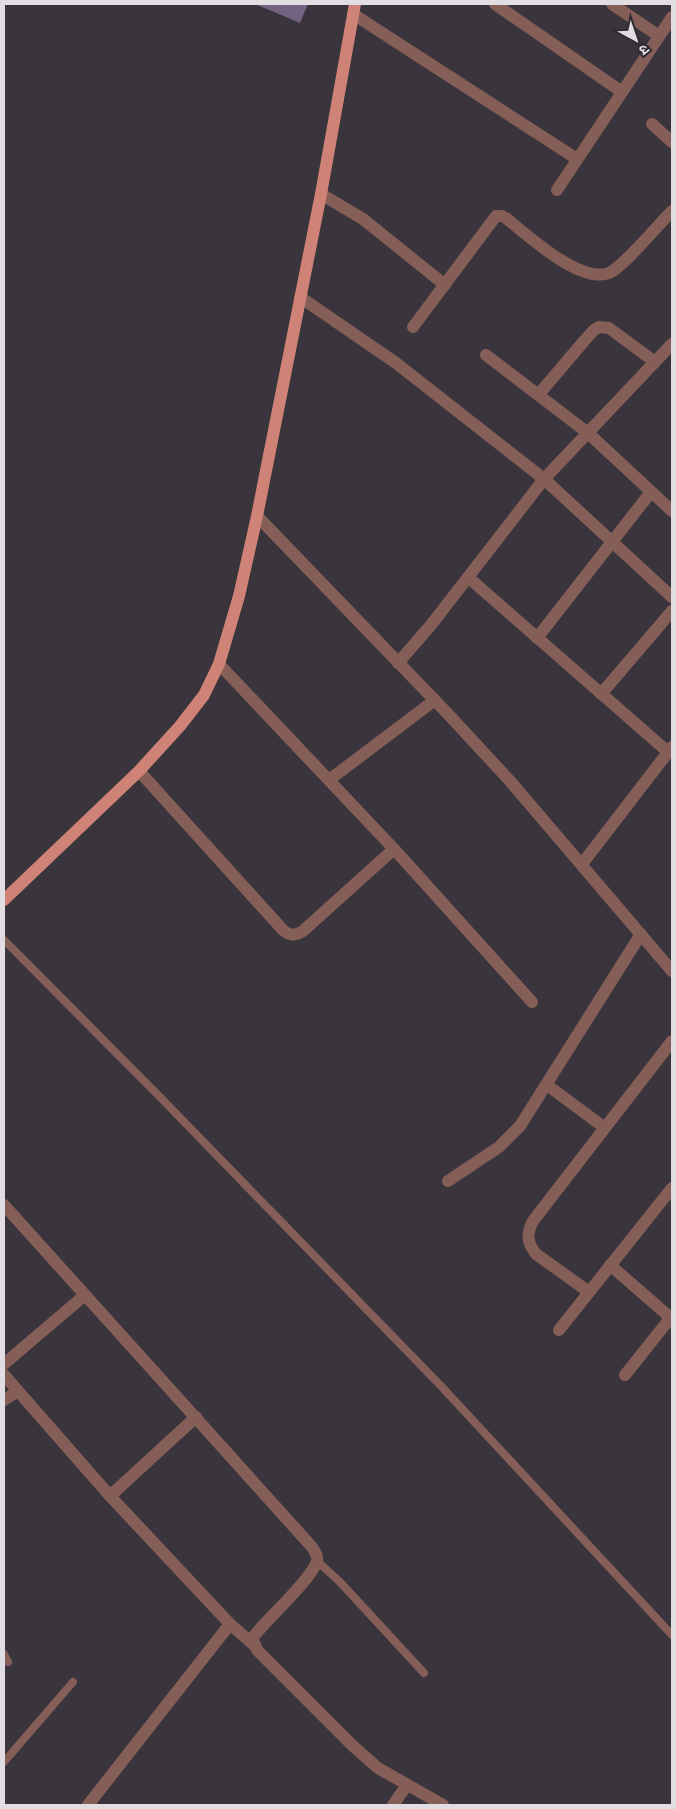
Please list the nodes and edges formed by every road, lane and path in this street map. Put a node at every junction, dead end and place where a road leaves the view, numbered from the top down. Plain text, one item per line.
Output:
1 (494, 4) edge
2 (612, 4) edge
3 (354, 9) edge
4 (672, 17) edge
5 (659, 36) junction
6 (622, 92) junction
7 (652, 124) dead end
8 (672, 142) edge
9 (577, 158) junction
10 (557, 190) dead end
11 (321, 194) junction
12 (672, 211) edge
13 (445, 285) junction
14 (300, 297) junction
15 (413, 327) dead end
16 (672, 344) edge
17 (486, 356) dead end
18 (655, 362) junction
19 (539, 394) junction
20 (588, 433) junction
21 (544, 479) junction
22 (651, 492) junction
23 (670, 506) edge
24 (257, 516) junction
25 (612, 543) junction
26 (469, 578) junction
27 (672, 597) edge
28 (672, 611) edge
29 (537, 638) junction
30 (398, 663) junction
31 (219, 664) junction
32 (602, 694) junction
33 (435, 700) junction
34 (670, 750) edge
35 (140, 771) junction
36 (329, 780) junction
37 (394, 849) junction
38 (582, 864) junction
39 (4, 900) edge
40 (641, 934) junction
41 (4, 940) edge
42 (672, 971) edge
43 (532, 1002) dead end
44 (672, 1041) edge
45 (546, 1085) junction
46 (605, 1128) junction
47 (448, 1181) dead end
48 (672, 1188) edge
49 (4, 1205) edge
50 (610, 1265) junction
51 (589, 1292) junction
52 (85, 1295) junction
53 (672, 1317) edge
54 (559, 1330) dead end
55 (4, 1364) edge
56 (4, 1375) edge
57 (625, 1376) dead end
58 (18, 1391) junction
59 (4, 1400) edge
60 (196, 1418) junction
61 (110, 1496) junction
62 (317, 1561) junction
63 (230, 1624) junction
64 (672, 1635) edge
65 (254, 1645) junction
66 (4, 1654) edge
67 (8, 1662) dead end
68 (424, 1673) dead end
69 (73, 1682) dead end
70 (4, 1762) edge
71 (407, 1785) junction
72 (88, 1805) edge
73 (393, 1805) edge
74 (443, 1805) edge

1 - 6 street
2 - 5 street
3 - 9 street
3 - 11 main road
4 - 5 street
5 - 6 street
6 - 9 street
7 - 8 street
9 - 10 street
11 - 13 street
11 - 14 main road
12 - 13 street
13 - 15 street
14 - 21 street
14 - 24 main road
16 - 18 street
17 - 19 street
18 - 19 street
18 - 20 street
19 - 20 street
20 - 21 street
20 - 22 street
21 - 25 street
21 - 26 street
22 - 23 street
22 - 25 street
24 - 30 street
24 - 31 main road
25 - 27 street
25 - 29 street
26 - 29 street
26 - 30 street
28 - 32 street
29 - 32 street
30 - 33 street
31 - 35 main road
31 - 36 street
32 - 34 street
33 - 36 street
33 - 38 street
34 - 38 street
35 - 37 street
35 - 39 main road
36 - 37 street
37 - 43 street
38 - 40 street
40 - 42 street
40 - 45 street
41 - 64 lane
44 - 46 street
45 - 46 street
45 - 47 street
46 - 51 street
48 - 50 street
49 - 52 street
50 - 51 street
50 - 53 street
51 - 54 street
52 - 55 street
52 - 60 street
53 - 57 street
56 - 58 street
58 - 59 street
58 - 61 street
60 - 61 street
60 - 62 street
61 - 63 street
62 - 65 street
62 - 68 lane
63 - 65 street
63 - 72 street
65 - 71 street
66 - 67 lane
69 - 70 lane
71 - 73 street
71 - 74 street

